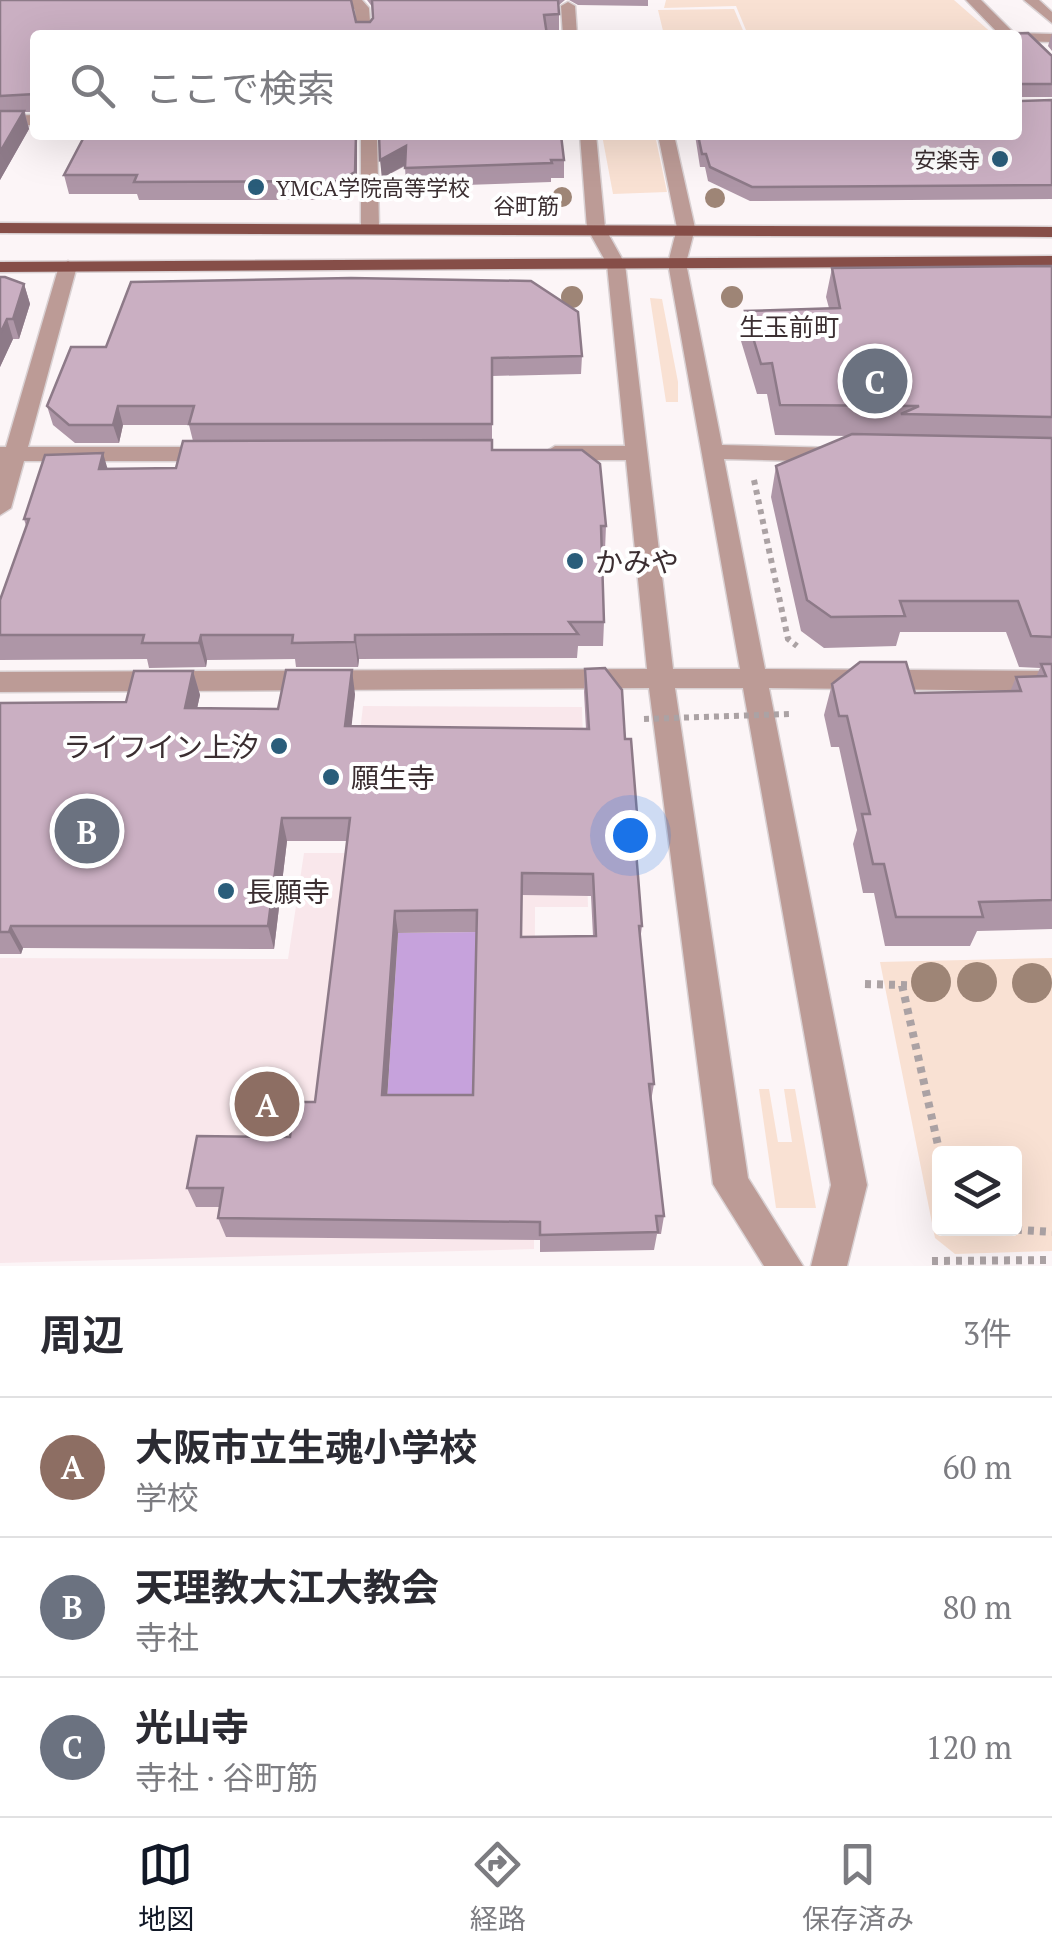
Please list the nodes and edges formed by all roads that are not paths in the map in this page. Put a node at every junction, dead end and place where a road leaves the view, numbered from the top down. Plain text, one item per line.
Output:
1 (973, 0) edge
2 (1031, 0) edge
3 (356, 3) edge
4 (568, 6) dead end
5 (1052, 20) edge
6 (364, 30) edge
7 (570, 30) edge
8 (1003, 30) edge
9 (1023, 38) edge
10 (1052, 38) edge
11 (1041, 52) edge
12 (30, 120) edge
13 (0, 122) edge
14 (369, 140) edge
15 (588, 140) edge
16 (667, 140) edge
17 (370, 226) junction
18 (0, 228) edge
19 (596, 228) junction
20 (686, 228) junction
21 (1052, 229) edge
22 (677, 263) junction
23 (1052, 263) edge
24 (616, 264) junction
25 (68, 266) junction
26 (0, 267) edge
27 (712, 452) junction
28 (638, 453) junction
29 (8, 454) edge
30 (228, 454) edge
31 (539, 454) edge
32 (862, 455) edge
33 (0, 508) edge
34 (754, 678) junction
35 (661, 680) junction
36 (0, 682) edge
37 (1052, 682) edge
38 (786, 1266) edge
39 (829, 1266) edge

1 - 8 street
2 - 5 street
3 - 6 street
4 - 7 street
9 - 10 street
9 - 11 street
12 - 13 street
14 - 17 street
15 - 19 street
16 - 20 street
17 - 18 main road, 谷町筋
17 - 19 main road, 谷町筋
19 - 20 main road, 谷町筋
19 - 24 street
20 - 21 main road, 谷町筋
20 - 22 street
22 - 23 main road
22 - 24 main road
22 - 27 street
24 - 25 main road
24 - 28 street
25 - 26 main road
25 - 29 street
27 - 32 street
27 - 34 street
28 - 31 street
28 - 35 street
29 - 30 street
29 - 33 street
34 - 35 street
34 - 37 street
34 - 39 street
35 - 36 street
35 - 38 street

